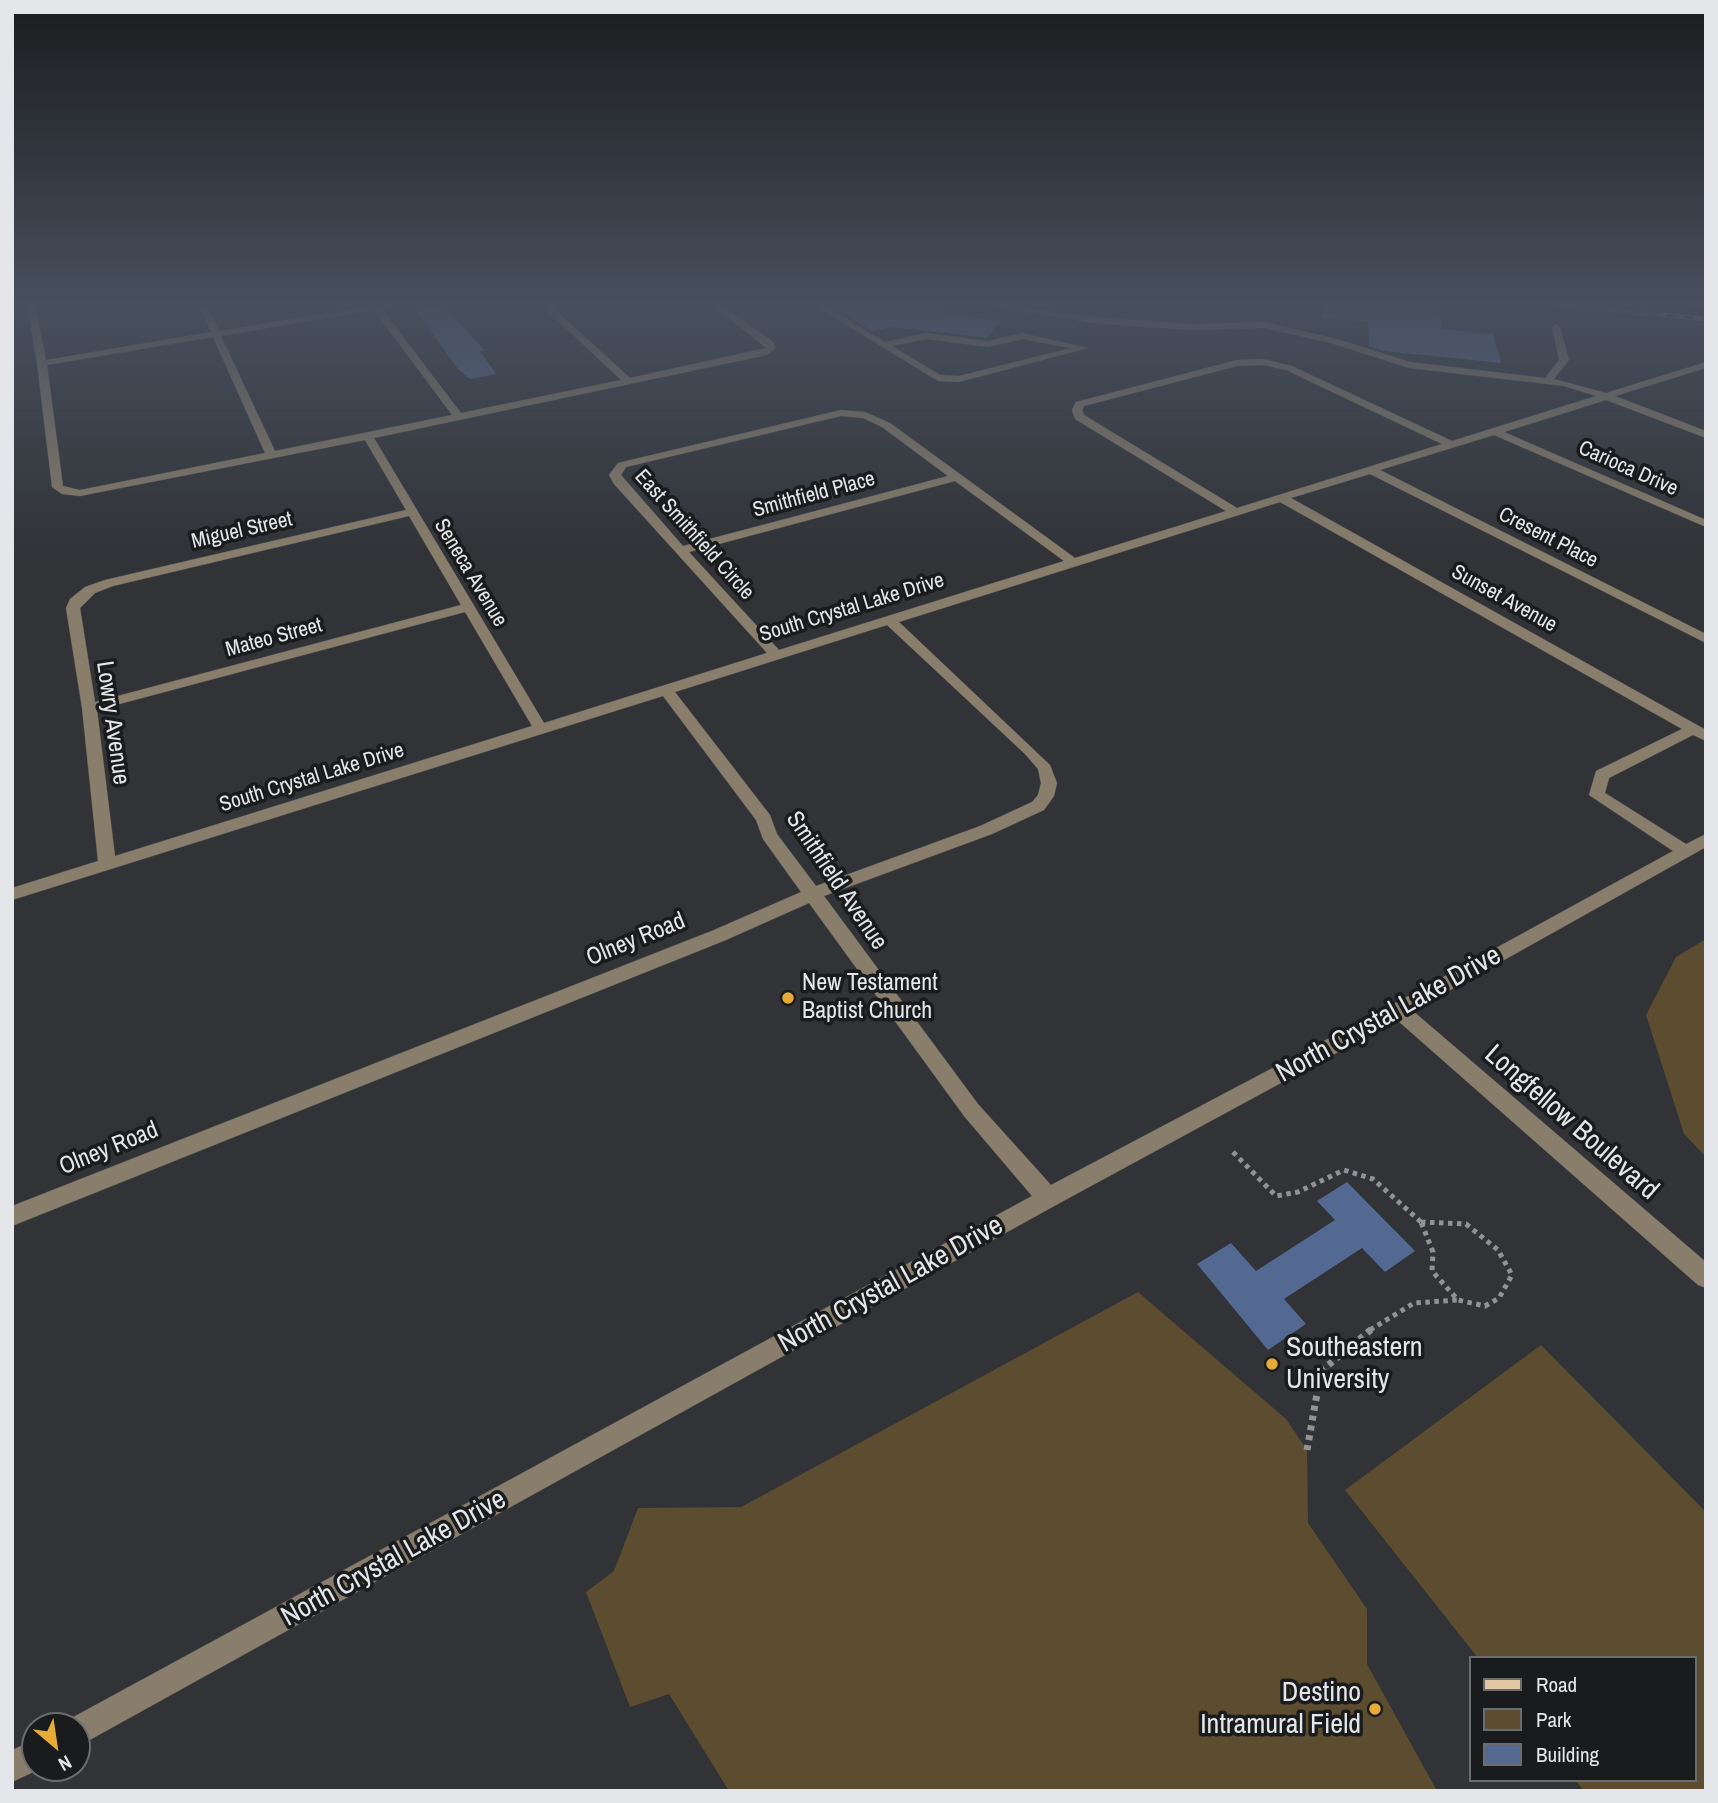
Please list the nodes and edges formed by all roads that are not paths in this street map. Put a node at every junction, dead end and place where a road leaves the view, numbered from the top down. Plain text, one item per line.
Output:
1 (45, 387) edge
2 (240, 387) edge
3 (436, 387) edge
4 (604, 387) edge
5 (1141, 387) edge
6 (1330, 387) edge
7 (1578, 387) edge
8 (1638, 387) edge
9 (1608, 397) junction
10 (459, 417) junction
11 (1496, 432) junction
12 (1706, 435) edge
13 (368, 436) junction
14 (1452, 445) junction
15 (272, 456) junction
16 (1373, 471) junction
17 (956, 477) junction
18 (1282, 498) junction
19 (410, 512) junction
20 (1236, 512) junction
21 (1706, 524) edge
22 (682, 550) junction
23 (1073, 562) junction
24 (85, 594) joint
25 (469, 607) junction
26 (888, 619) junction
27 (1706, 639) edge
28 (775, 654) junction
29 (665, 689) junction
30 (89, 708) junction
31 (540, 728) junction
32 (1700, 732) edge
33 (1706, 840) edge
34 (1685, 850) junction
35 (107, 863) junction
36 (12, 894) edge
37 (813, 896) junction
38 (1399, 1010) junction
39 (1048, 1198) junction
40 (12, 1216) edge
41 (1706, 1277) edge
42 (91, 1724) edge

1 - 15 street
2 - 15 street
3 - 10 street
4 - 10 street
5 - 20 street
6 - 14 street
7 - 9 street
8 - 9 street, South Crystal Lake Drive
9 - 11 street, South Crystal Lake Drive
9 - 12 street
10 - 13 street
11 - 14 street, South Crystal Lake Drive
11 - 21 street, Carioca Drive
13 - 15 street
13 - 19 street, Seneca Avenue
14 - 16 street, South Crystal Lake Drive
16 - 18 street, South Crystal Lake Drive
16 - 27 street, Cresent Place
17 - 22 street, Smithfield Place
17 - 22 street, East Smithfield Circle
17 - 23 street
18 - 20 street, South Crystal Lake Drive
18 - 32 street, Sunset Avenue
19 - 24 street, Miguel Street
19 - 25 street, Seneca Avenue
20 - 23 street, South Crystal Lake Drive
22 - 28 street, East Smithfield Circle
23 - 26 street, South Crystal Lake Drive
24 - 30 street, Lowry Avenue
25 - 30 street, Mateo Street
25 - 31 street, Seneca Avenue
26 - 28 street, South Crystal Lake Drive
26 - 37 street, Olney Road
28 - 29 street, South Crystal Lake Drive
29 - 31 street, South Crystal Lake Drive
29 - 37 street, Smithfield Avenue
30 - 35 street, Lowry Avenue
31 - 35 street, South Crystal Lake Drive
32 - 34 street
33 - 34 street, North Crystal Lake Drive
34 - 38 street, North Crystal Lake Drive
35 - 36 street, South Crystal Lake Drive
37 - 39 street, Smithfield Avenue
37 - 40 street, Olney Road
38 - 39 street, North Crystal Lake Drive
38 - 41 street, Longfellow Boulevard
39 - 42 street, North Crystal Lake Drive

